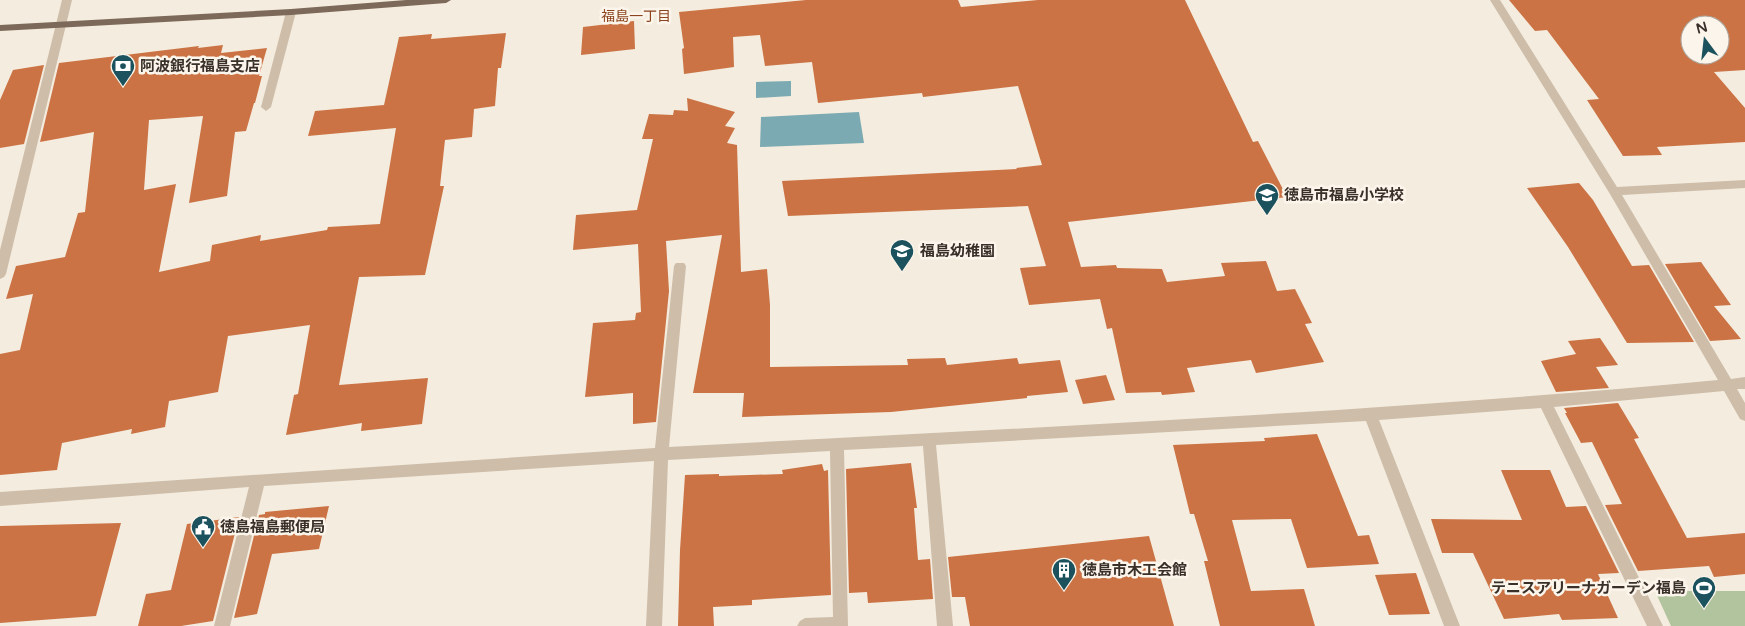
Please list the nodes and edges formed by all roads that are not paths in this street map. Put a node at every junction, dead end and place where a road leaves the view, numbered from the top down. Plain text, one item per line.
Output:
1 (67, 0) edge
2 (446, 0) edge
3 (1495, 0) edge
4 (291, 12) junction
5 (61, 26) junction
6 (0, 28) edge
7 (266, 107) dead end
8 (1745, 184) edge
9 (1614, 191) junction
10 (680, 266) dead end
11 (0, 274) edge
12 (1726, 384) junction
13 (1745, 384) edge
14 (1545, 402) junction
15 (1370, 414) junction
16 (1745, 415) edge
17 (929, 439) junction
18 (837, 444) junction
19 (661, 454) junction
20 (258, 480) junction
21 (0, 499) edge
22 (222, 626) edge
23 (654, 626) edge
24 (805, 626) edge
25 (945, 626) edge
26 (1452, 626) edge
27 (1655, 626) edge

1 - 5 street
2 - 4 main road
3 - 9 street
4 - 5 main road
4 - 7 street
5 - 6 main road
5 - 11 street
8 - 9 street
9 - 12 street
10 - 19 street
12 - 13 street
12 - 14 street
12 - 16 street
14 - 15 street
14 - 27 street
15 - 17 street
15 - 26 street
17 - 18 street
17 - 25 street
18 - 19 street
18 - 24 street
19 - 20 street
19 - 23 street
20 - 21 street
20 - 22 street

